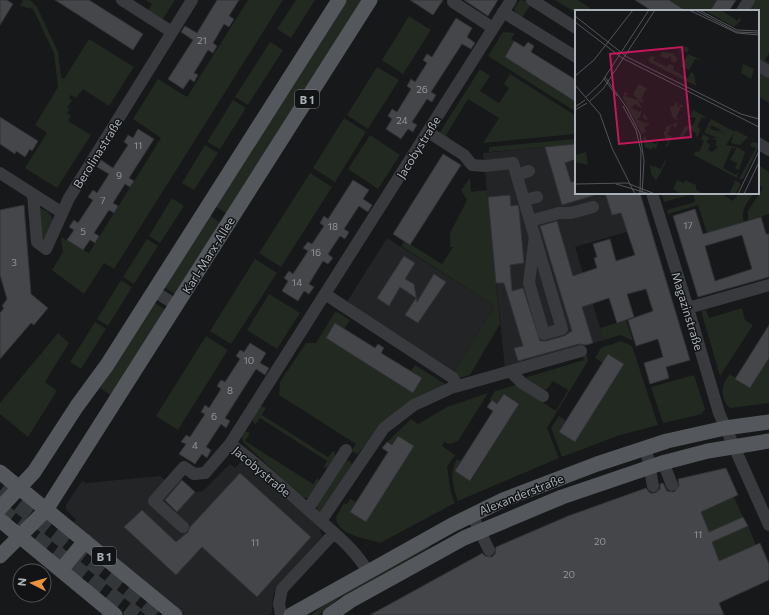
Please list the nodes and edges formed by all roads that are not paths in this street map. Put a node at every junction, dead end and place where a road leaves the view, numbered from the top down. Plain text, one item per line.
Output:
1 (122, 0) edge
2 (192, 0) edge
3 (339, 0) edge
4 (370, 0) edge
5 (511, 0) edge
6 (532, 0) edge
7 (749, 0) edge
8 (453, 2) dead end
9 (743, 10) edge
10 (503, 12) junction
11 (575, 27) edge
12 (493, 28) junction
13 (172, 32) junction
14 (575, 56) edge
15 (759, 66) edge
16 (769, 72) edge
17 (428, 132) junction
18 (759, 144) edge
19 (769, 150) edge
20 (529, 171) dead end
21 (0, 173) edge
22 (517, 175) junction
23 (653, 194) edge
24 (32, 195) junction
25 (537, 196) dead end
26 (524, 200) junction
27 (593, 207) dead end
28 (61, 212) junction
29 (530, 221) junction
30 (535, 236) junction
31 (769, 285) edge
32 (154, 291) junction
33 (325, 294) junction
34 (176, 305) junction
35 (688, 308) junction
36 (581, 351) dead end
37 (511, 372) junction
38 (457, 386) junction
39 (543, 396) dead end
40 (769, 422) edge
41 (725, 428) junction
42 (769, 441) edge
43 (230, 444) junction
44 (734, 446) junction
45 (646, 448) junction
46 (360, 462) junction
47 (657, 464) junction
48 (0, 472) edge
49 (672, 485) dead end
50 (653, 486) dead end
51 (20, 488) junction
52 (520, 494) junction
53 (0, 508) edge
54 (46, 510) junction
55 (308, 510) junction
56 (528, 511) junction
57 (472, 515) junction
58 (0, 520) edge
59 (321, 521) junction
60 (769, 525) edge
61 (183, 527) dead end
62 (480, 532) junction
63 (334, 533) junction
64 (19, 536) junction
65 (432, 536) junction
66 (85, 541) junction
67 (441, 550) junction
68 (489, 550) dead end
69 (0, 556) edge
70 (61, 570) junction
71 (368, 572) junction
72 (115, 615) edge
73 (175, 615) edge
74 (281, 615) edge
75 (291, 615) edge
76 (330, 615) edge

1 - 13 street
2 - 13 street, Berolinastraße
3 - 32 main road, B 1
4 - 34 main road, Karl-Marx-Allee / B 1
5 - 10 street, Jacobystraße
6 - 11 street
7 - 9 street
8 - 12 street
10 - 12 street, Jacobystraße
10 - 14 street
12 - 17 street, Jacobystraße
13 - 28 street, Berolinastraße
15 - 16 street
17 - 22 street
17 - 33 street, Jacobystraße
18 - 19 street
20 - 22 street
21 - 24 street
22 - 26 street
23 - 35 street, Magazinstraße
24 - 28 street
24 - 28 street
25 - 26 street
26 - 29 street
27 - 29 street
29 - 30 street
30 - 30 street
31 - 35 street
32 - 34 street
32 - 51 main road, B 1
33 - 38 street
33 - 43 street, Jacobystraße
34 - 54 main road, Karl-Marx-Allee / B 1
35 - 41 street, Magazinstraße
36 - 37 street
37 - 38 street
37 - 39 street
38 - 46 street
40 - 41 main road, Alexanderstraße
41 - 44 street, Magazinstraße
41 - 45 main road, Alexanderstraße
42 - 44 main road, Alexanderstraße
43 - 55 street, Jacobystraße
43 - 61 street
44 - 47 main road, Alexanderstraße
44 - 60 street, Magazinstraße
45 - 47 street
45 - 52 main road, Alexanderstraße
46 - 55 street
46 - 59 street
47 - 49 street
47 - 50 street
47 - 56 main road, Alexanderstraße
48 - 51 main road
51 - 53 main road, B 1
51 - 54 main road
52 - 56 street
52 - 57 main road, Alexanderstraße
54 - 64 main road, Karl-Marx-Allee
54 - 66 main road, B 1
55 - 59 street, Jacobystraße
56 - 62 main road, Alexanderstraße
57 - 62 street
57 - 65 main road, Alexanderstraße
58 - 64 main road
59 - 63 street, Jacobystraße
62 - 67 main road, Alexanderstraße
62 - 68 street
63 - 71 street, Jacobystraße
63 - 74 street
64 - 69 main road
64 - 70 main road
65 - 67 street
65 - 71 main road, Alexanderstraße
66 - 70 main road
66 - 73 main road, B 1
67 - 76 main road, Alexanderstraße
70 - 72 main road
71 - 75 main road, Alexanderstraße

